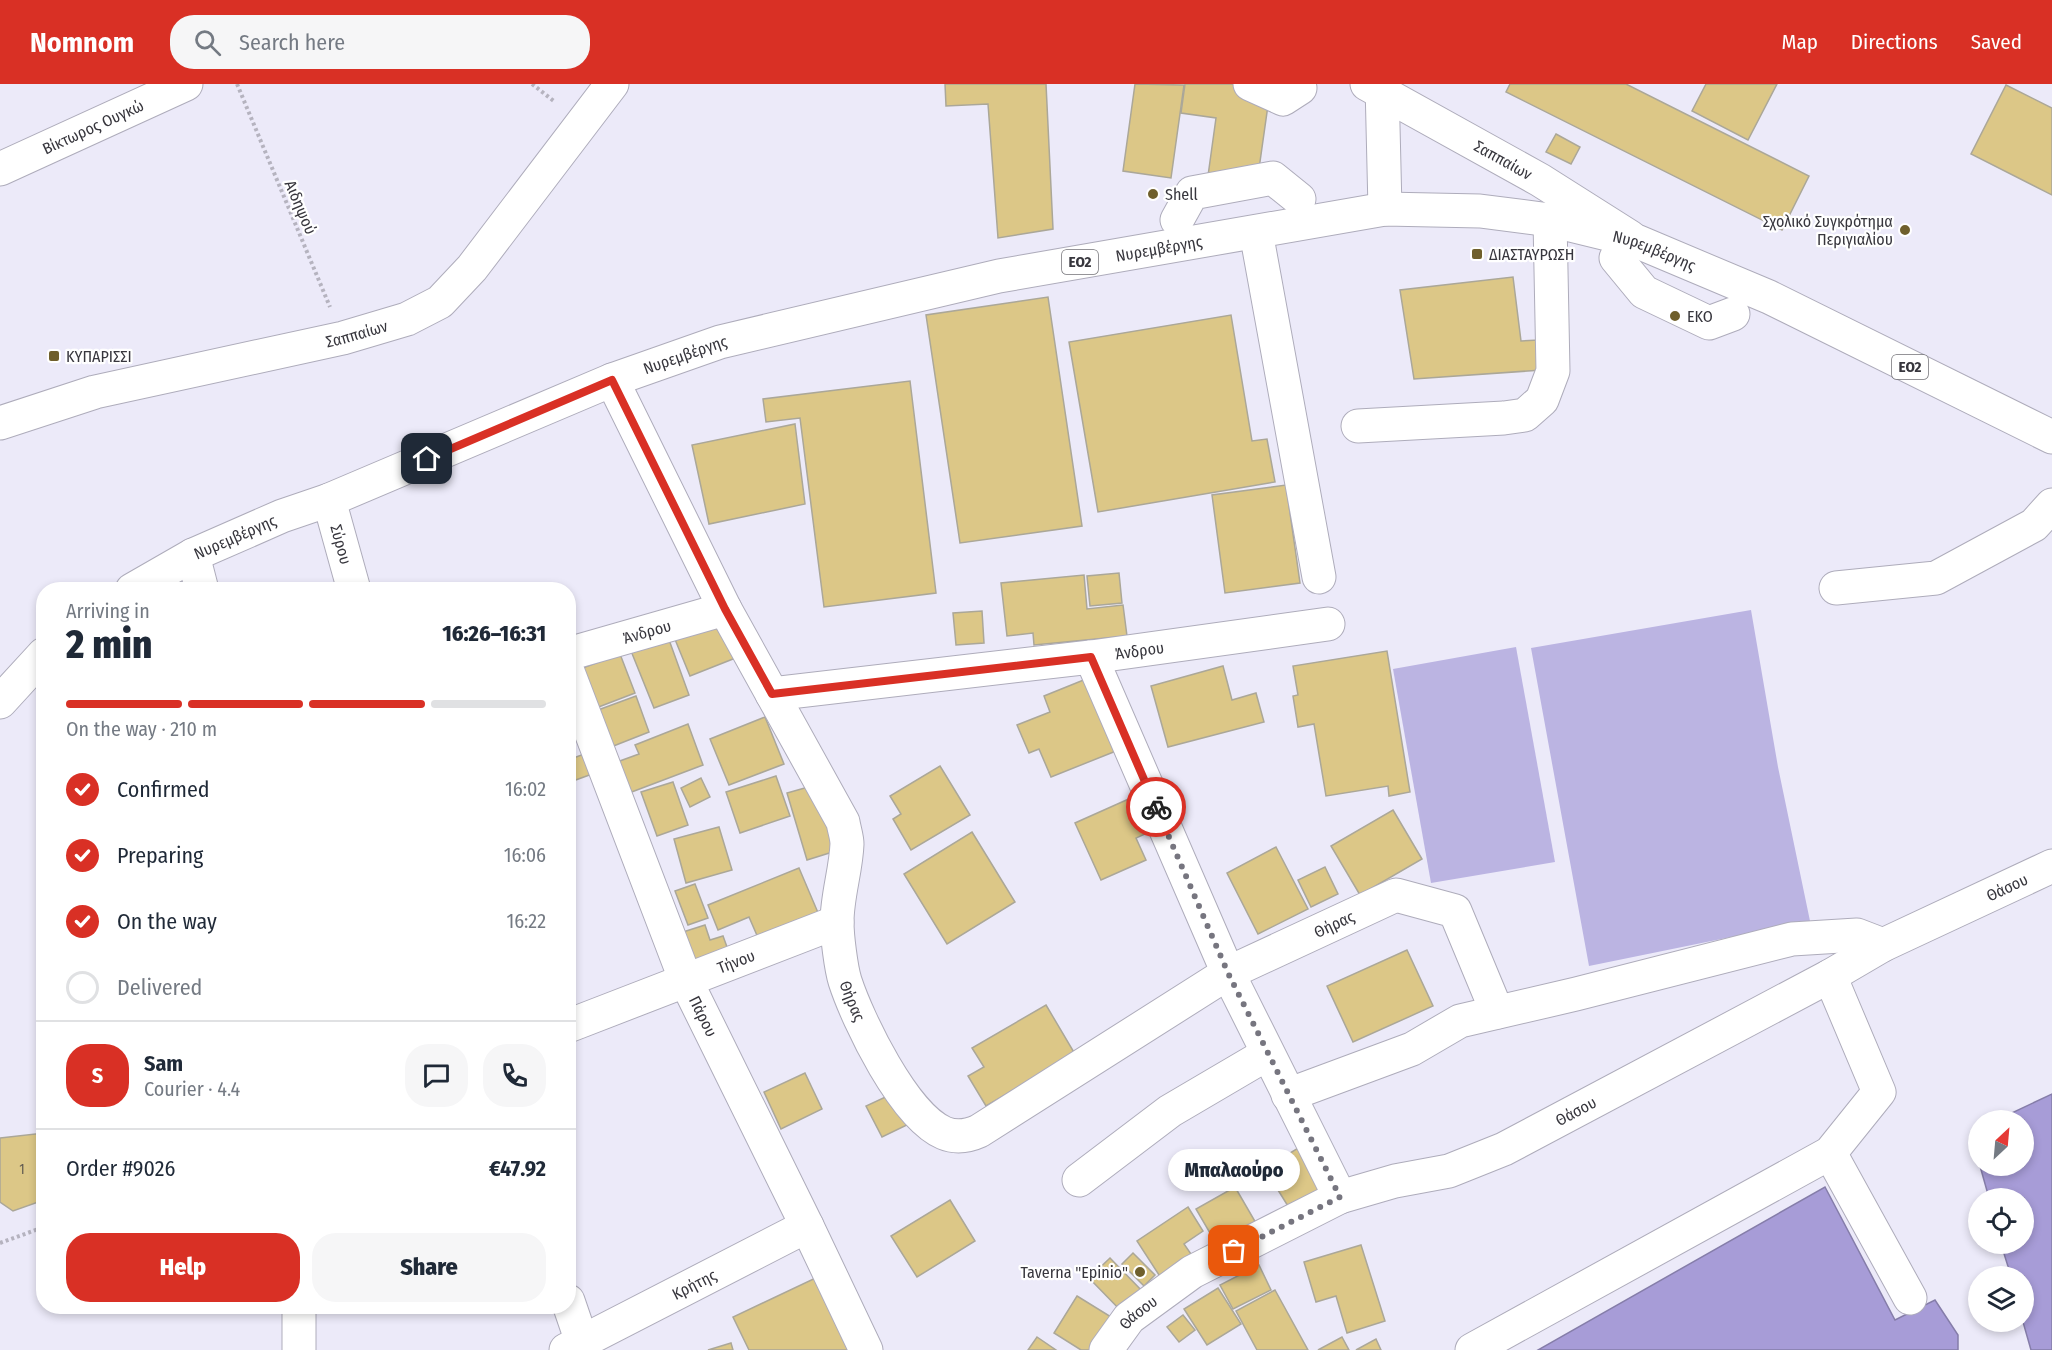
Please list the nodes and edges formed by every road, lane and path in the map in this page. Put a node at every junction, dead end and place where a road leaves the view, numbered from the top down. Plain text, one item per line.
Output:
1 (186, 84) edge
2 (237, 84) edge
3 (612, 84) edge
4 (1250, 84) edge
5 (1377, 86) edge
6 (1300, 88) dead end
7 (0, 169) edge
8 (1299, 199) dead end
9 (1385, 209) junction
10 (1177, 220) dead end
11 (1550, 220) junction
12 (1256, 232) junction
13 (1626, 249) junction
14 (1733, 314) dead end
15 (343, 338) junction
16 (612, 380) junction
17 (0, 423) edge
18 (1358, 426) dead end
19 (2052, 437) edge
20 (329, 500) junction
21 (2052, 505) edge
22 (193, 555) junction
23 (1319, 577) dead end
24 (146, 582) edge
25 (200, 582) edge
26 (352, 582) edge
27 (1836, 588) dead end
28 (725, 609) junction
29 (1328, 624) dead end
30 (576, 652) edge
31 (1091, 657) junction
32 (36, 663) edge
33 (576, 693) edge
34 (772, 694) junction
35 (0, 702) edge
36 (2052, 866) edge
37 (837, 922) junction
38 (1883, 945) junction
39 (1228, 973) junction
40 (1830, 976) junction
41 (686, 981) junction
42 (1497, 1012) junction
43 (576, 1023) edge
44 (1267, 1054) junction
45 (1288, 1095) junction
46 (1830, 1153) junction
47 (1079, 1179) dead end
48 (1340, 1197) junction
49 (807, 1226) junction
50 (36, 1230) edge
51 (0, 1243) edge
52 (1910, 1298) dead end
53 (299, 1314) edge
54 (570, 1314) edge
55 (575, 1347) edge
56 (299, 1350) edge
57 (866, 1350) edge
58 (1106, 1350) edge
59 (1472, 1350) edge

1 - 7 street, Βίκτωρος Ουγκώ
2 - 15 path, Αιδηψού
3 - 15 street, Σαππαίων
4 - 6 street
5 - 9 street
5 - 13 street, Σαππαίων
8 - 10 street
9 - 11 street, Νυρεμβέργης / ΕΟ2
9 - 12 street, Νυρεμβέργης / ΕΟ2
11 - 13 street, Νυρεμβέργης / ΕΟ2
11 - 18 street
12 - 16 street, Νυρεμβέργης / ΕΟ2
12 - 23 street
13 - 14 street
13 - 19 street, Νυρεμβέργης / ΕΟ2
15 - 17 street, Σαππαίων
16 - 20 street, Νυρεμβέργης / ΕΟ2
16 - 28 street, Θήρας
20 - 22 street, Νυρεμβέργης / ΕΟ2
20 - 26 street, Σύρου
21 - 27 street
22 - 24 street, Νυρεμβέργης / ΕΟ2
22 - 25 street
28 - 30 street, Άνδρου
28 - 34 street, Θήρας
29 - 31 street, Άνδρου
31 - 34 street, Άνδρου
31 - 39 street
32 - 35 street
33 - 41 street, Πάρου
34 - 37 street, Θήρας
36 - 38 street, Θάσου
37 - 39 street, Θήρας
37 - 41 street, Τήνου
38 - 40 street, Θάσου
38 - 42 street
39 - 42 street, Θήρας
39 - 44 street
40 - 46 street
40 - 48 street, Θάσου
41 - 43 street, Τήνου
41 - 49 street, Πάρου
42 - 45 street
44 - 45 street
44 - 47 street
45 - 48 street
46 - 52 street
46 - 59 street
48 - 58 street, Θάσου
49 - 55 street, Κρήτης
49 - 57 street, Πάρου
50 - 51 path
53 - 56 street
54 - 55 street

